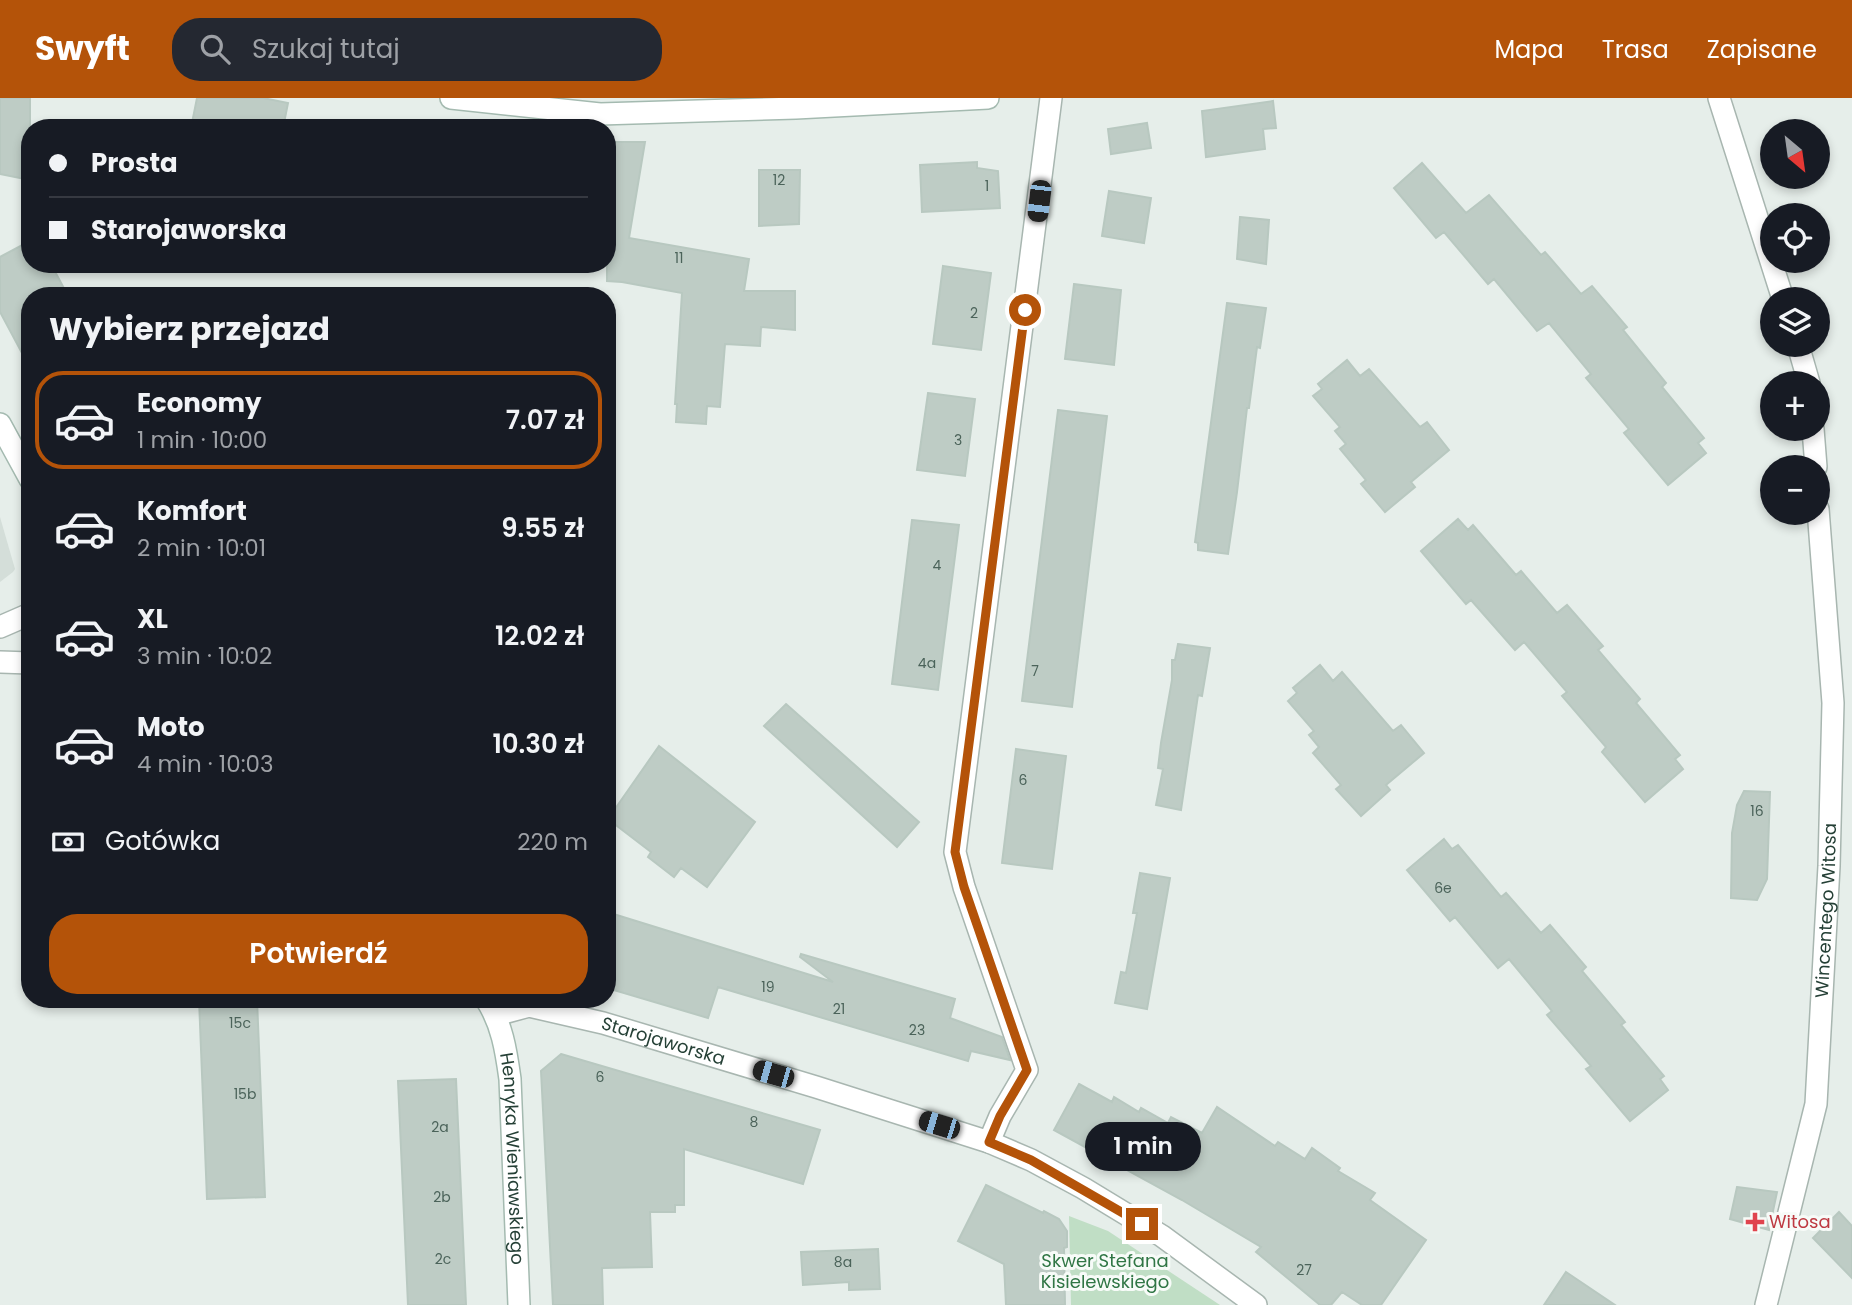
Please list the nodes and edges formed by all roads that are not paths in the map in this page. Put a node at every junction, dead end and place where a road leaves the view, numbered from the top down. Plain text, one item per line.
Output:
1 (451, 98) edge
2 (988, 98) edge
3 (1051, 98) edge
4 (1719, 98) edge
5 (1779, 287) edge
6 (0, 424) edge
7 (21, 463) edge
8 (1819, 525) edge
9 (21, 618) edge
10 (0, 626) edge
11 (0, 662) edge
12 (21, 663) edge
13 (491, 1008) edge
14 (538, 1008) edge
15 (989, 1142) junction
16 (519, 1305) edge
17 (1256, 1305) edge
18 (1766, 1305) edge

1 - 2 street
3 - 15 street
4 - 5 street
6 - 7 street
8 - 18 street, Wincentego Witosa
9 - 10 street
11 - 12 street
13 - 16 street, Henryka Wieniawskiego
14 - 15 street, Starojaworska
15 - 17 street, Starojaworska

